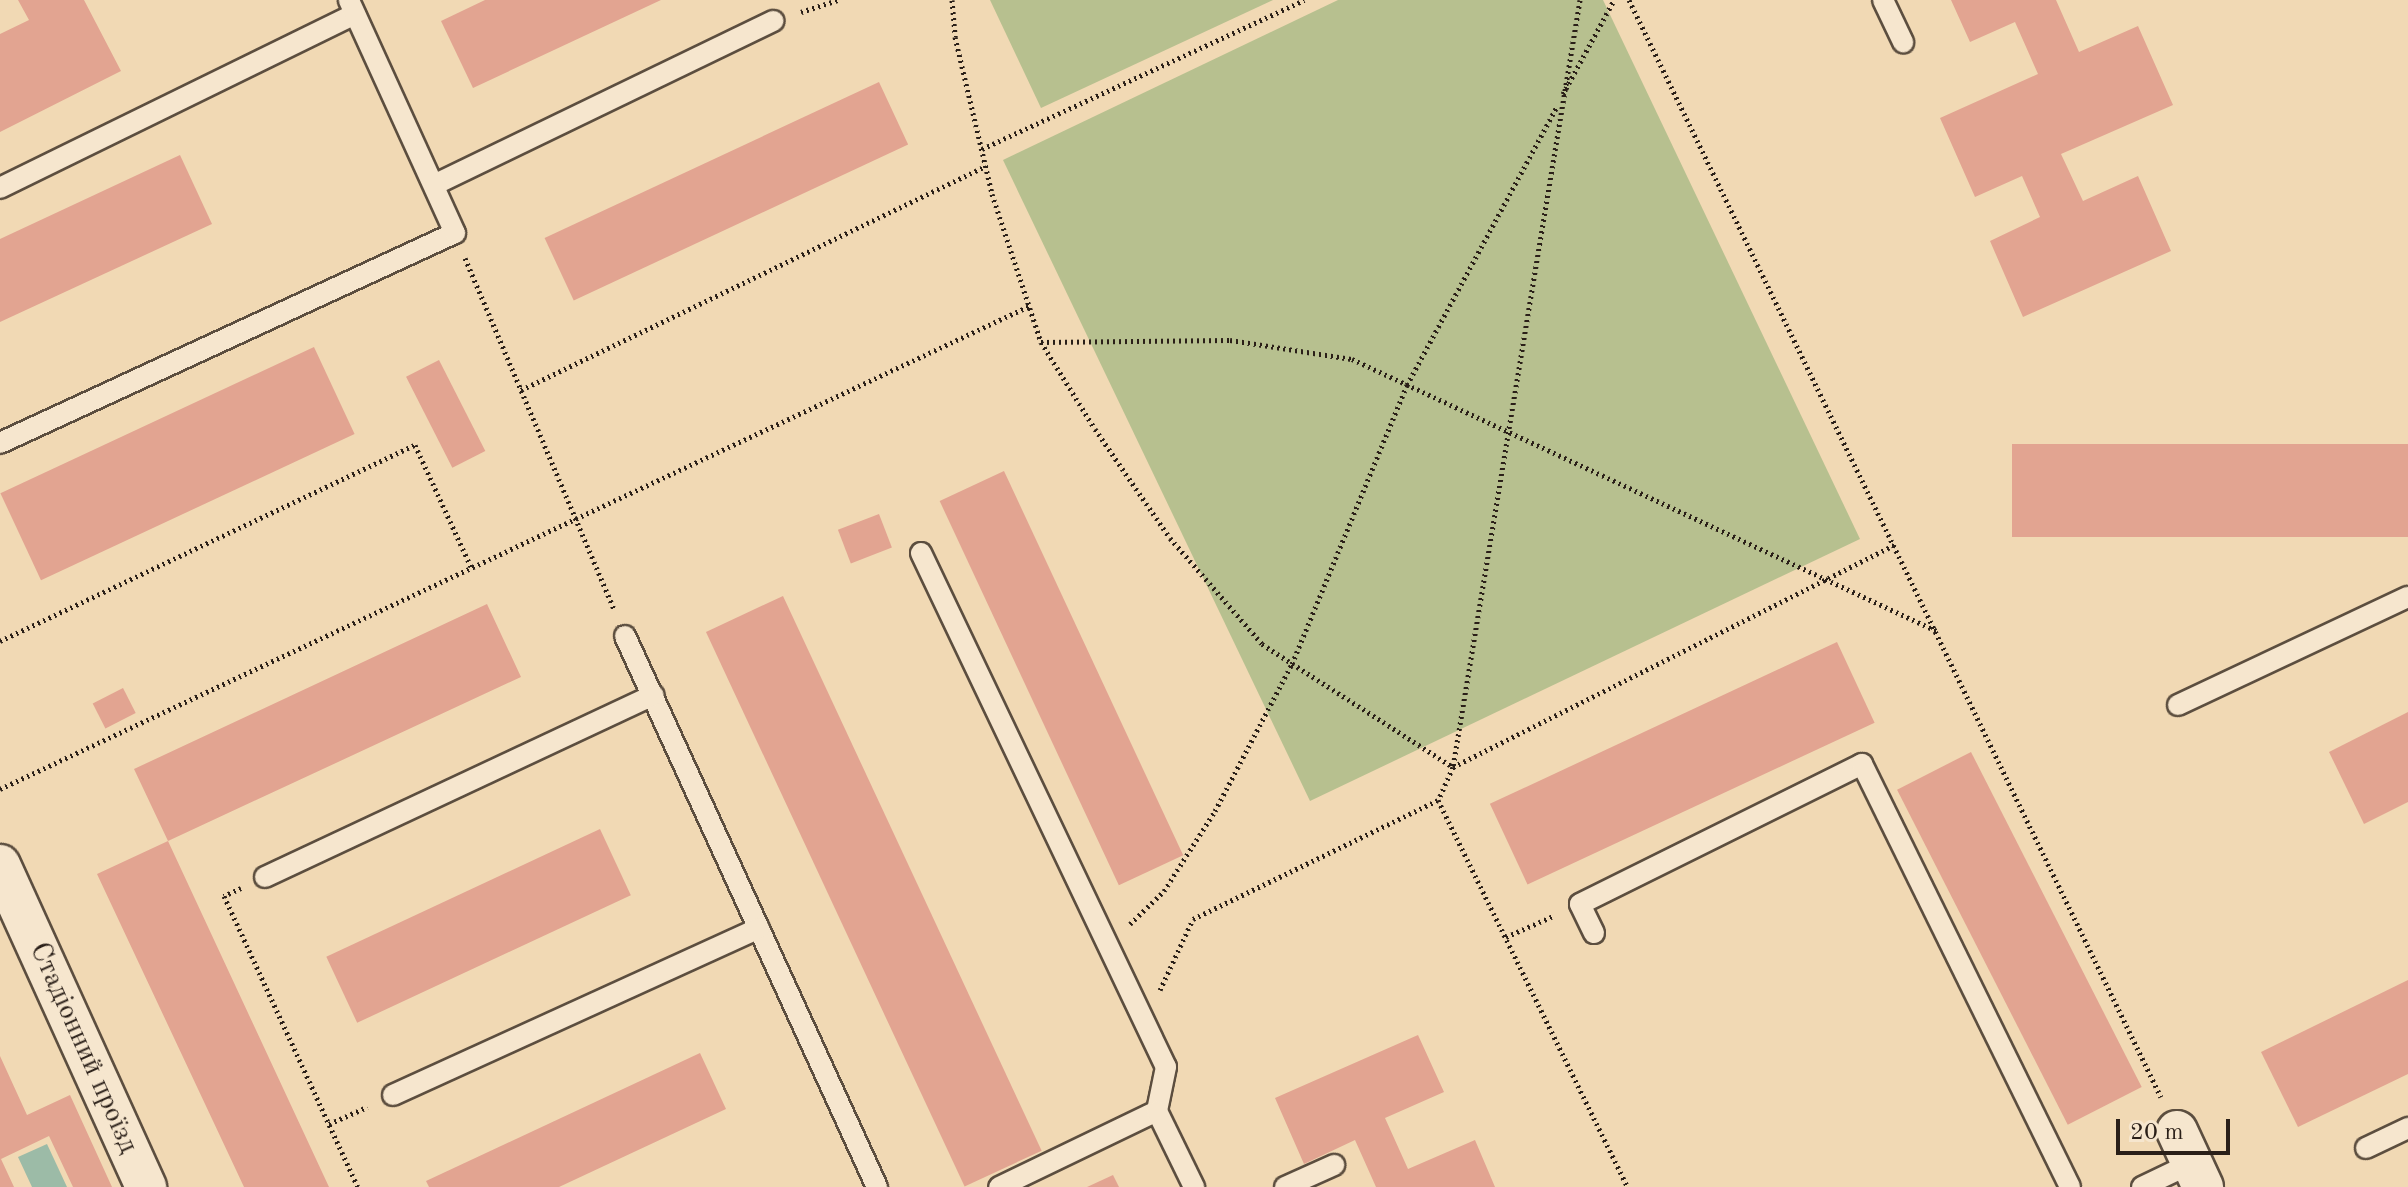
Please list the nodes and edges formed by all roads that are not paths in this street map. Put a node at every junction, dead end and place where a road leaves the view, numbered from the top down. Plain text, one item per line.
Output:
1 (1883, 0) edge
2 (352, 7) edge
3 (774, 21) road end
4 (1903, 42) dead end
5 (434, 185) junction
6 (0, 188) edge
7 (0, 443) edge
8 (921, 553) dead end
9 (2408, 597) edge
10 (625, 636) road end
11 (653, 695) junction
12 (2178, 705) dead end
13 (0, 865) edge
14 (265, 877) road end
15 (759, 928) junction
16 (1594, 933) dead end
17 (393, 1095) road end
18 (1157, 1111) junction
19 (2408, 1128) edge
20 (2366, 1148) dead end
21 (2191, 1160) edge
22 (1334, 1165) dead end
23 (146, 1187) edge
24 (877, 1187) edge
25 (999, 1187) edge
26 (1194, 1187) edge
27 (1285, 1187) edge
28 (2070, 1187) edge
29 (2142, 1187) edge

1 - 4 lane
2 - 5 lane
2 - 6 lane
3 - 5 lane
5 - 7 lane
8 - 18 lane
9 - 12 lane
10 - 11 lane
11 - 14 lane
11 - 15 lane
13 - 23 street, Стадіонний проїзд
15 - 17 lane
15 - 24 lane
16 - 28 lane
18 - 25 lane
18 - 26 lane
19 - 20 lane
21 - 29 lane
22 - 27 lane

